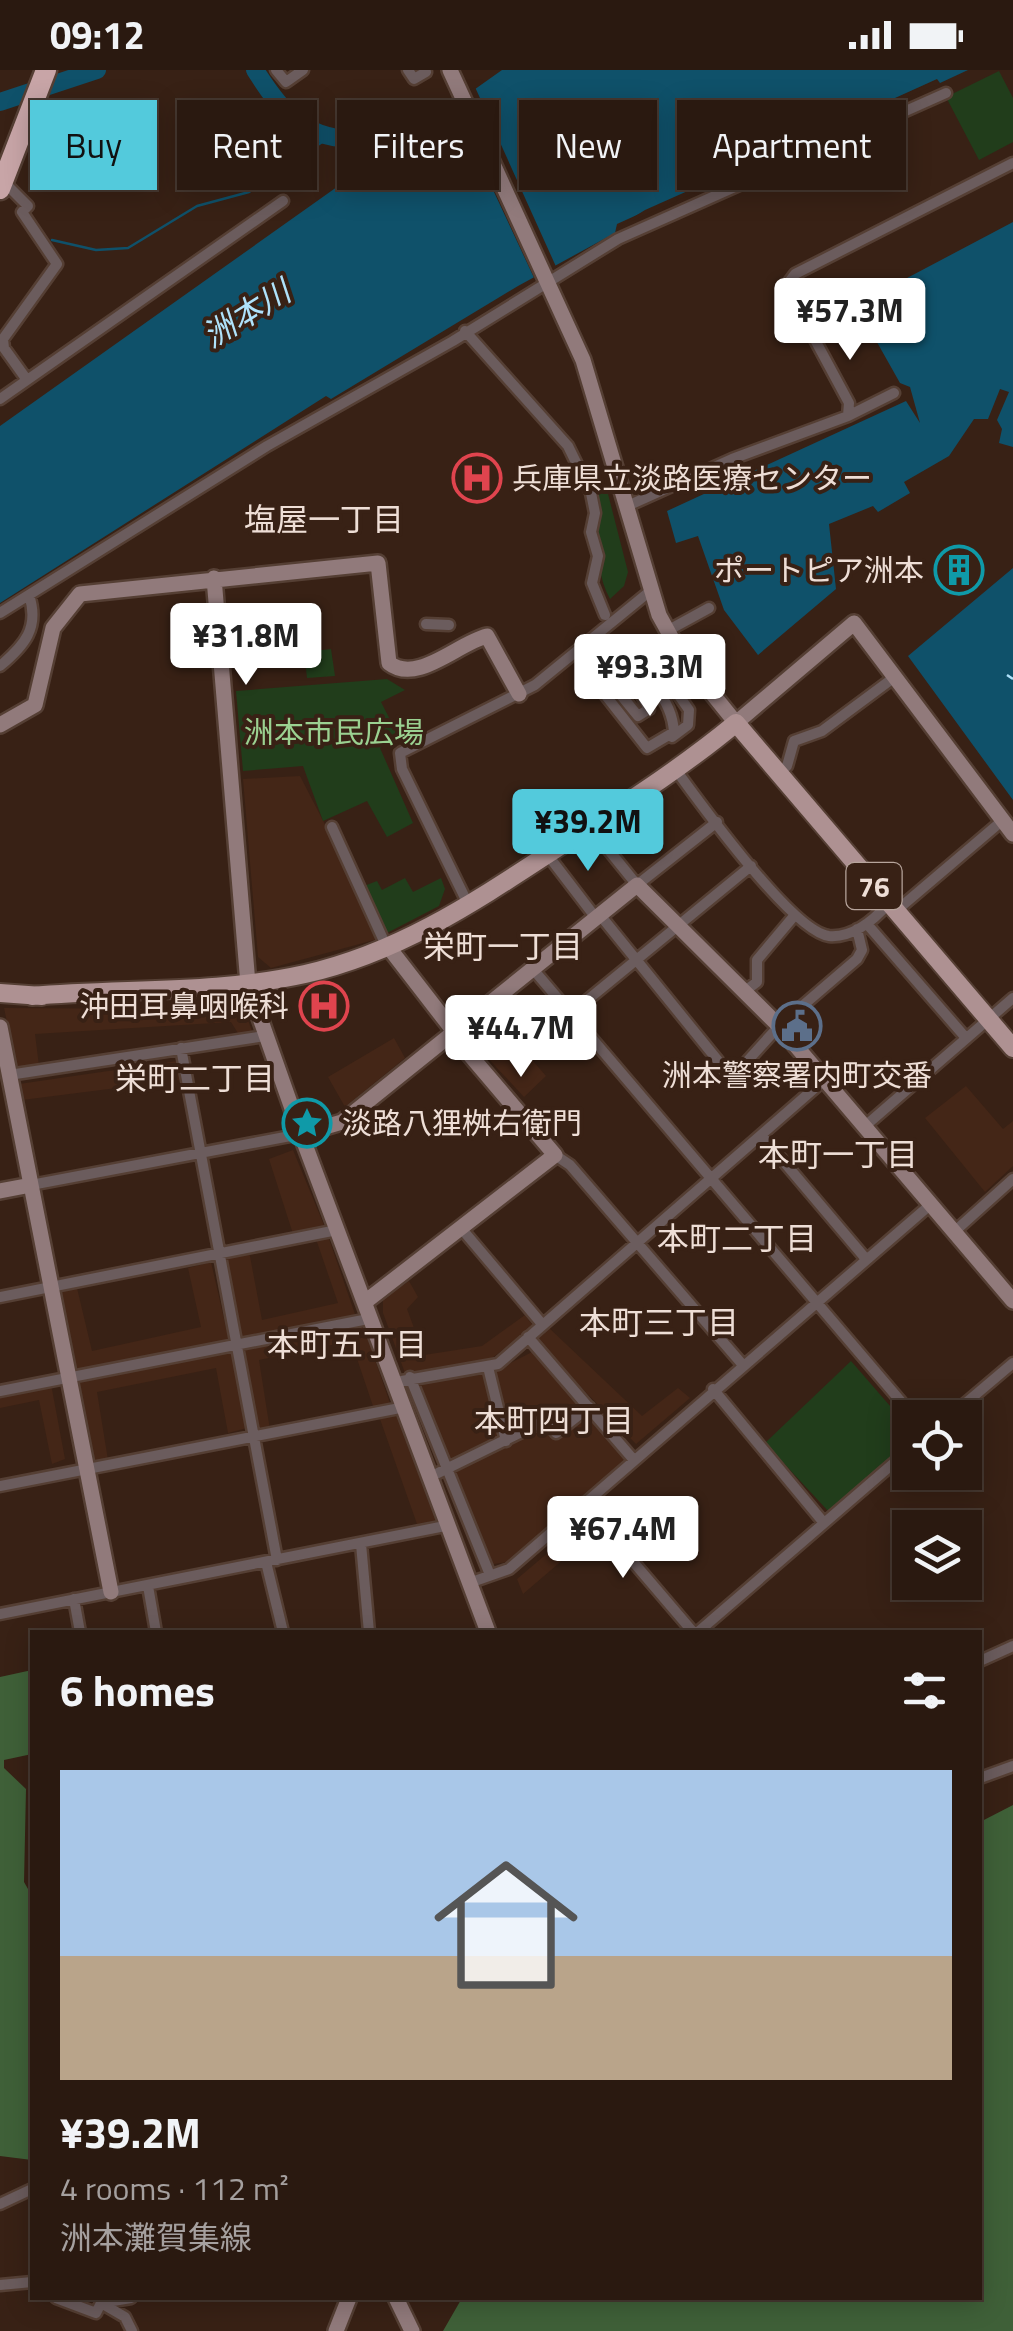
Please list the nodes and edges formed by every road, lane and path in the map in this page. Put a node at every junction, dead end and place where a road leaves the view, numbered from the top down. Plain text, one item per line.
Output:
1 (276, 70) edge
2 (302, 70) edge
3 (408, 70) edge
4 (450, 70) edge
5 (46, 72) edge
6 (426, 72) edge
7 (946, 93) dead end
8 (1013, 162) edge
9 (2, 185) edge
10 (283, 200) dead end
11 (548, 282) junction
12 (465, 332) junction
13 (27, 380) junction
14 (894, 392) dead end
15 (0, 399) edge
16 (848, 416) junction
17 (625, 507) junction
18 (214, 578) junction
19 (649, 592) junction
20 (29, 596) junction
21 (708, 608) dead end
22 (0, 613) edge
23 (605, 615) dead end
24 (426, 624) dead end
25 (449, 625) dead end
26 (667, 631) junction
27 (580, 650) junction
28 (597, 664) junction
29 (0, 666) edge
30 (896, 676) junction
31 (519, 694) junction
32 (604, 694) junction
33 (736, 724) junction
34 (0, 725) edge
35 (672, 737) junction
36 (676, 770) junction
37 (778, 773) junction
38 (716, 822) junction
39 (332, 827) dead end
40 (590, 827) junction
41 (1008, 827) edge
42 (548, 854) junction
43 (751, 866) junction
44 (637, 885) junction
45 (469, 906) junction
46 (893, 907) junction
47 (794, 916) junction
48 (598, 917) junction
49 (862, 927) junction
50 (676, 928) junction
51 (386, 944) junction
52 (636, 960) junction
53 (532, 968) junction
54 (240, 985) junction
55 (745, 991) junction
56 (0, 993) edge
57 (1013, 998) edge
58 (569, 1016) junction
59 (988, 1018) junction
60 (780, 1026) junction
61 (0, 1027) edge
62 (454, 1034) junction
63 (265, 1036) junction
64 (966, 1038) junction
65 (2, 1045) edge
66 (181, 1048) junction
67 (1013, 1048) edge
68 (9, 1075) junction
69 (824, 1080) junction
70 (864, 1127) junction
71 (301, 1134) junction
72 (762, 1136) junction
73 (198, 1152) junction
74 (556, 1154) junction
75 (1013, 1179) edge
76 (710, 1180) junction
77 (31, 1185) junction
78 (0, 1191) edge
79 (930, 1204) junction
80 (461, 1228) junction
81 (337, 1230) junction
82 (954, 1232) junction
83 (638, 1244) junction
84 (219, 1255) junction
85 (866, 1259) junction
86 (52, 1286) junction
87 (0, 1297) edge
88 (1013, 1301) edge
89 (365, 1302) junction
90 (816, 1302) junction
91 (363, 1320) dead end
92 (542, 1324) junction
93 (528, 1337) junction
94 (236, 1346) junction
95 (1013, 1363) edge
96 (742, 1364) junction
97 (488, 1368) junction
98 (70, 1378) junction
99 (403, 1380) junction
100 (713, 1389) junction
101 (0, 1392) edge
102 (900, 1400) edge
103 (969, 1400) edge
104 (404, 1406) junction
105 (589, 1407) junction
106 (254, 1436) junction
107 (506, 1441) junction
108 (633, 1459) junction
109 (892, 1464) edge
110 (86, 1469) junction
111 (444, 1470) junction
112 (0, 1486) edge
113 (582, 1503) junction
114 (824, 1523) junction
115 (450, 1524) junction
116 (361, 1544) junction
117 (272, 1561) junction
118 (490, 1575) junction
119 (470, 1583) junction
120 (148, 1586) junction
121 (110, 1592) junction
122 (74, 1599) junction
123 (0, 1614) edge
124 (80, 1630) edge
125 (156, 1630) edge
126 (283, 1630) edge
127 (370, 1630) edge
128 (487, 1630) edge
129 (694, 1630) edge
130 (698, 1630) edge
131 (1011, 1651) edge
132 (982, 1660) edge
133 (1013, 1766) edge
134 (982, 1777) edge
135 (30, 2190) edge
136 (0, 2204) edge
137 (30, 2282) edge
138 (0, 2285) edge
139 (61, 2300) edge
140 (119, 2300) edge
141 (348, 2300) edge
142 (397, 2300) edge
143 (101, 2303) junction
144 (132, 2331) edge
145 (336, 2331) edge
146 (412, 2331) edge

1 - 2 street
3 - 6 street
4 - 11 street
5 - 9 highway
7 - 11 street
8 - 16 street
9 - 13 street
10 - 13 street
11 - 12 street
11 - 17 street
12 - 20 street
12 - 23 street
13 - 15 street
14 - 16 street
16 - 17 street
17 - 19 street
18 - 31 street
18 - 34 street
18 - 54 street
19 - 26 street
19 - 27 street
20 - 22 street
20 - 29 street
21 - 26 street
24 - 25 street
26 - 33 street
27 - 28 street
27 - 31 street
28 - 32 street
28 - 32 street
28 - 35 street
28 - 35 street
30 - 33 street
30 - 37 street
30 - 41 street
31 - 45 street
32 - 35 street
33 - 36 main road
33 - 37 main road, 76
36 - 38 street
36 - 40 main road
37 - 46 main road, 76
38 - 43 street
38 - 44 street
39 - 51 street
40 - 42 main road
40 - 44 street
41 - 46 street
42 - 45 main road
42 - 48 street
43 - 47 street
43 - 50 street
44 - 48 street
44 - 50 street
45 - 51 main road
46 - 49 street
46 - 59 main road, 76
47 - 49 street
47 - 55 street
48 - 52 street
48 - 53 street
49 - 60 street
49 - 64 street
50 - 52 street
50 - 55 street
51 - 54 main road
51 - 62 street
52 - 58 street
52 - 60 street
53 - 58 street
53 - 62 street
54 - 56 main road
54 - 63 street
55 - 60 street
57 - 59 street
58 - 76 street
59 - 64 street
59 - 67 main road, 76
60 - 69 street
61 - 65 street
62 - 71 street
62 - 74 street
63 - 66 street
63 - 71 street
64 - 70 street
65 - 68 street
66 - 68 street
66 - 73 street
68 - 77 street
69 - 70 street
69 - 72 street
70 - 79 street
71 - 73 street
71 - 81 street
72 - 76 street
72 - 85 street
73 - 77 street
73 - 84 street
74 - 80 street
74 - 83 street
75 - 82 street
76 - 83 street
76 - 90 street
77 - 78 street
77 - 86 street
79 - 82 street
79 - 85 street
80 - 89 street
80 - 92 street
81 - 84 street
81 - 89 street
82 - 88 street
83 - 92 street
83 - 96 street
84 - 86 street
84 - 94 street
85 - 90 street
86 - 87 street
86 - 98 street
89 - 99 street
90 - 96 street
90 - 102 street
91 - 94 street
92 - 93 street
93 - 97 street
93 - 105 street
94 - 98 street
94 - 106 street
95 - 103 street
96 - 100 street
97 - 99 street
97 - 107 street
98 - 101 street
98 - 110 street
99 - 104 street
99 - 111 street
100 - 108 street
100 - 114 street
104 - 106 street
104 - 115 street
105 - 107 street
105 - 108 street
106 - 110 street
106 - 117 street
107 - 111 street
108 - 113 street
109 - 114 street
110 - 112 street
110 - 121 street
111 - 118 street
113 - 118 street
113 - 129 street
114 - 130 street
115 - 116 street
115 - 119 street
116 - 117 street
116 - 127 street
117 - 120 street
117 - 126 street
118 - 119 street
119 - 128 street
120 - 121 street
120 - 125 street
121 - 122 street
122 - 123 street
122 - 124 street
131 - 132 street
133 - 134 street
135 - 136 street
137 - 138 street
139 - 143 street
140 - 143 street
141 - 145 street
142 - 146 street
143 - 144 street

